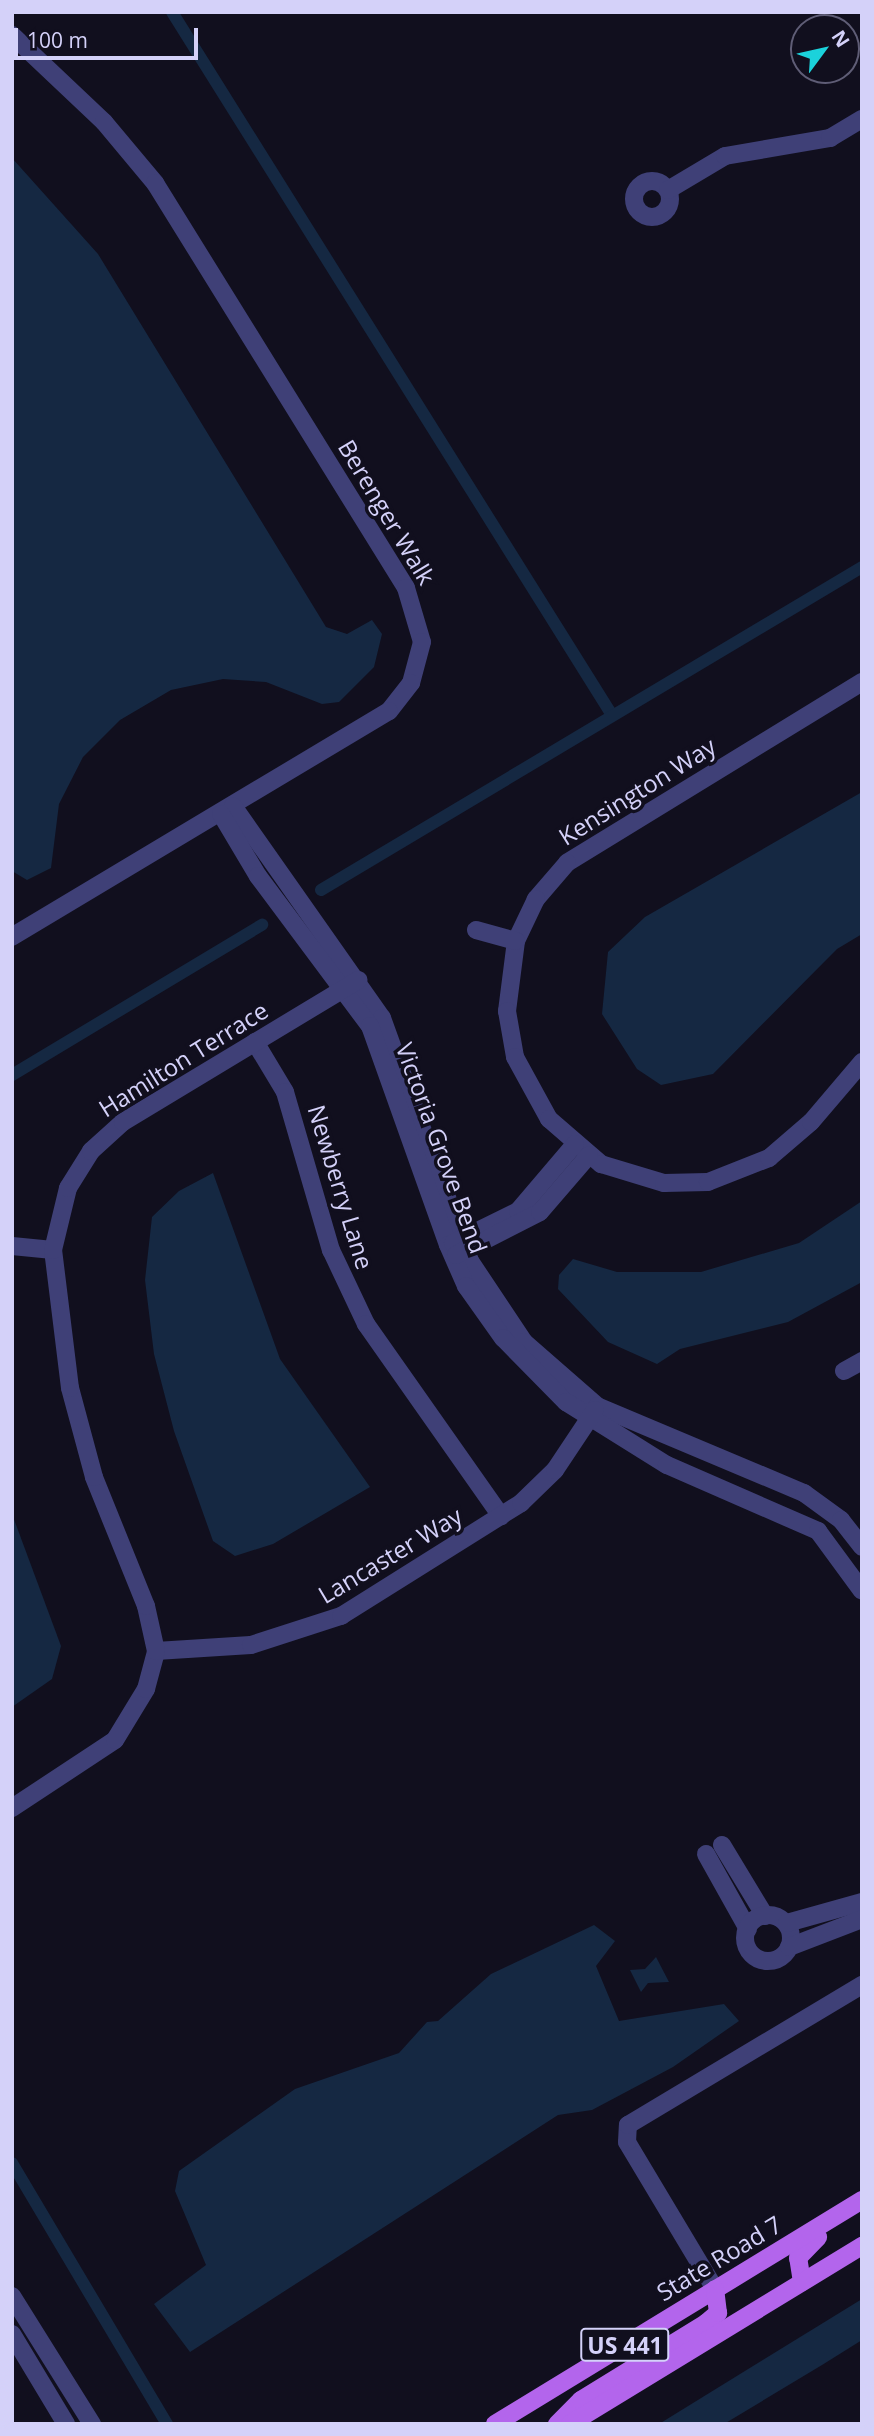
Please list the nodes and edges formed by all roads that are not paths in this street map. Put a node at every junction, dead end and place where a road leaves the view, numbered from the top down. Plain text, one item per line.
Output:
1 (12, 35) edge
2 (862, 119) edge
3 (668, 190) dead end
4 (862, 682) edge
5 (227, 810) junction
6 (477, 930) dead end
7 (12, 937) edge
8 (516, 941) junction
9 (352, 984) junction
10 (255, 1042) junction
11 (862, 1062) edge
12 (582, 1150) junction
13 (12, 1246) edge
14 (457, 1248) junction
15 (53, 1250) junction
16 (862, 1361) edge
17 (844, 1371) dead end
18 (594, 1412) junction
19 (501, 1516) junction
20 (856, 1527) edge
21 (831, 1543) junction
22 (862, 1547) edge
23 (842, 1559) junction
24 (862, 1591) edge
25 (156, 1651) junction
26 (12, 1808) edge
27 (722, 1845) dead end
28 (706, 1854) dead end
29 (862, 1902) edge
30 (765, 1916) junction
31 (862, 1919) edge
32 (787, 1923) junction
33 (748, 1929) junction
34 (789, 1947) junction
35 (862, 1985) edge
36 (862, 2201) edge
37 (862, 2246) edge
38 (802, 2282) junction
39 (715, 2289) junction
40 (12, 2296) edge
41 (12, 2334) edge
42 (66, 2424) edge
43 (92, 2424) edge
44 (495, 2424) edge
45 (556, 2424) edge
46 (570, 2424) edge

1 - 5 street, Berenger Walk
2 - 3 street
4 - 8 street, Kensington Way
5 - 7 street, Berenger Walk
5 - 9 street, Victoria Grove Bend
6 - 8 street
8 - 12 street, Kensington Way
9 - 10 street, Hamilton Terrace
9 - 14 street, Victoria Grove Bend
10 - 15 street, Hamilton Terrace
10 - 19 street, Newberry Lane
11 - 12 street, Kensington Way
12 - 14 street
13 - 15 street
14 - 18 street, Victoria Grove Bend
15 - 25 street, Hamilton Terrace
16 - 17 street
18 - 19 street, Lancaster Way
18 - 20 street, Victoria Grove Bend
18 - 21 street, Victoria Grove Bend
19 - 25 street, Lancaster Way
20 - 21 street
20 - 22 street, Victoria Grove Bend
21 - 23 street, Victoria Grove Bend
22 - 23 street
23 - 24 street, Victoria Grove Bend
25 - 26 street
27 - 30 street
28 - 33 street
29 - 32 street
30 - 32 street
30 - 33 street
31 - 34 street
32 - 34 street
33 - 34 street
35 - 39 street
36 - 38 main road
36 - 39 main road, State Road 7 / US 441
37 - 38 main road, US 441
38 - 46 main road, US 441
39 - 44 main road, State Road 7 / US 441
39 - 45 main road
40 - 43 street
41 - 42 street

